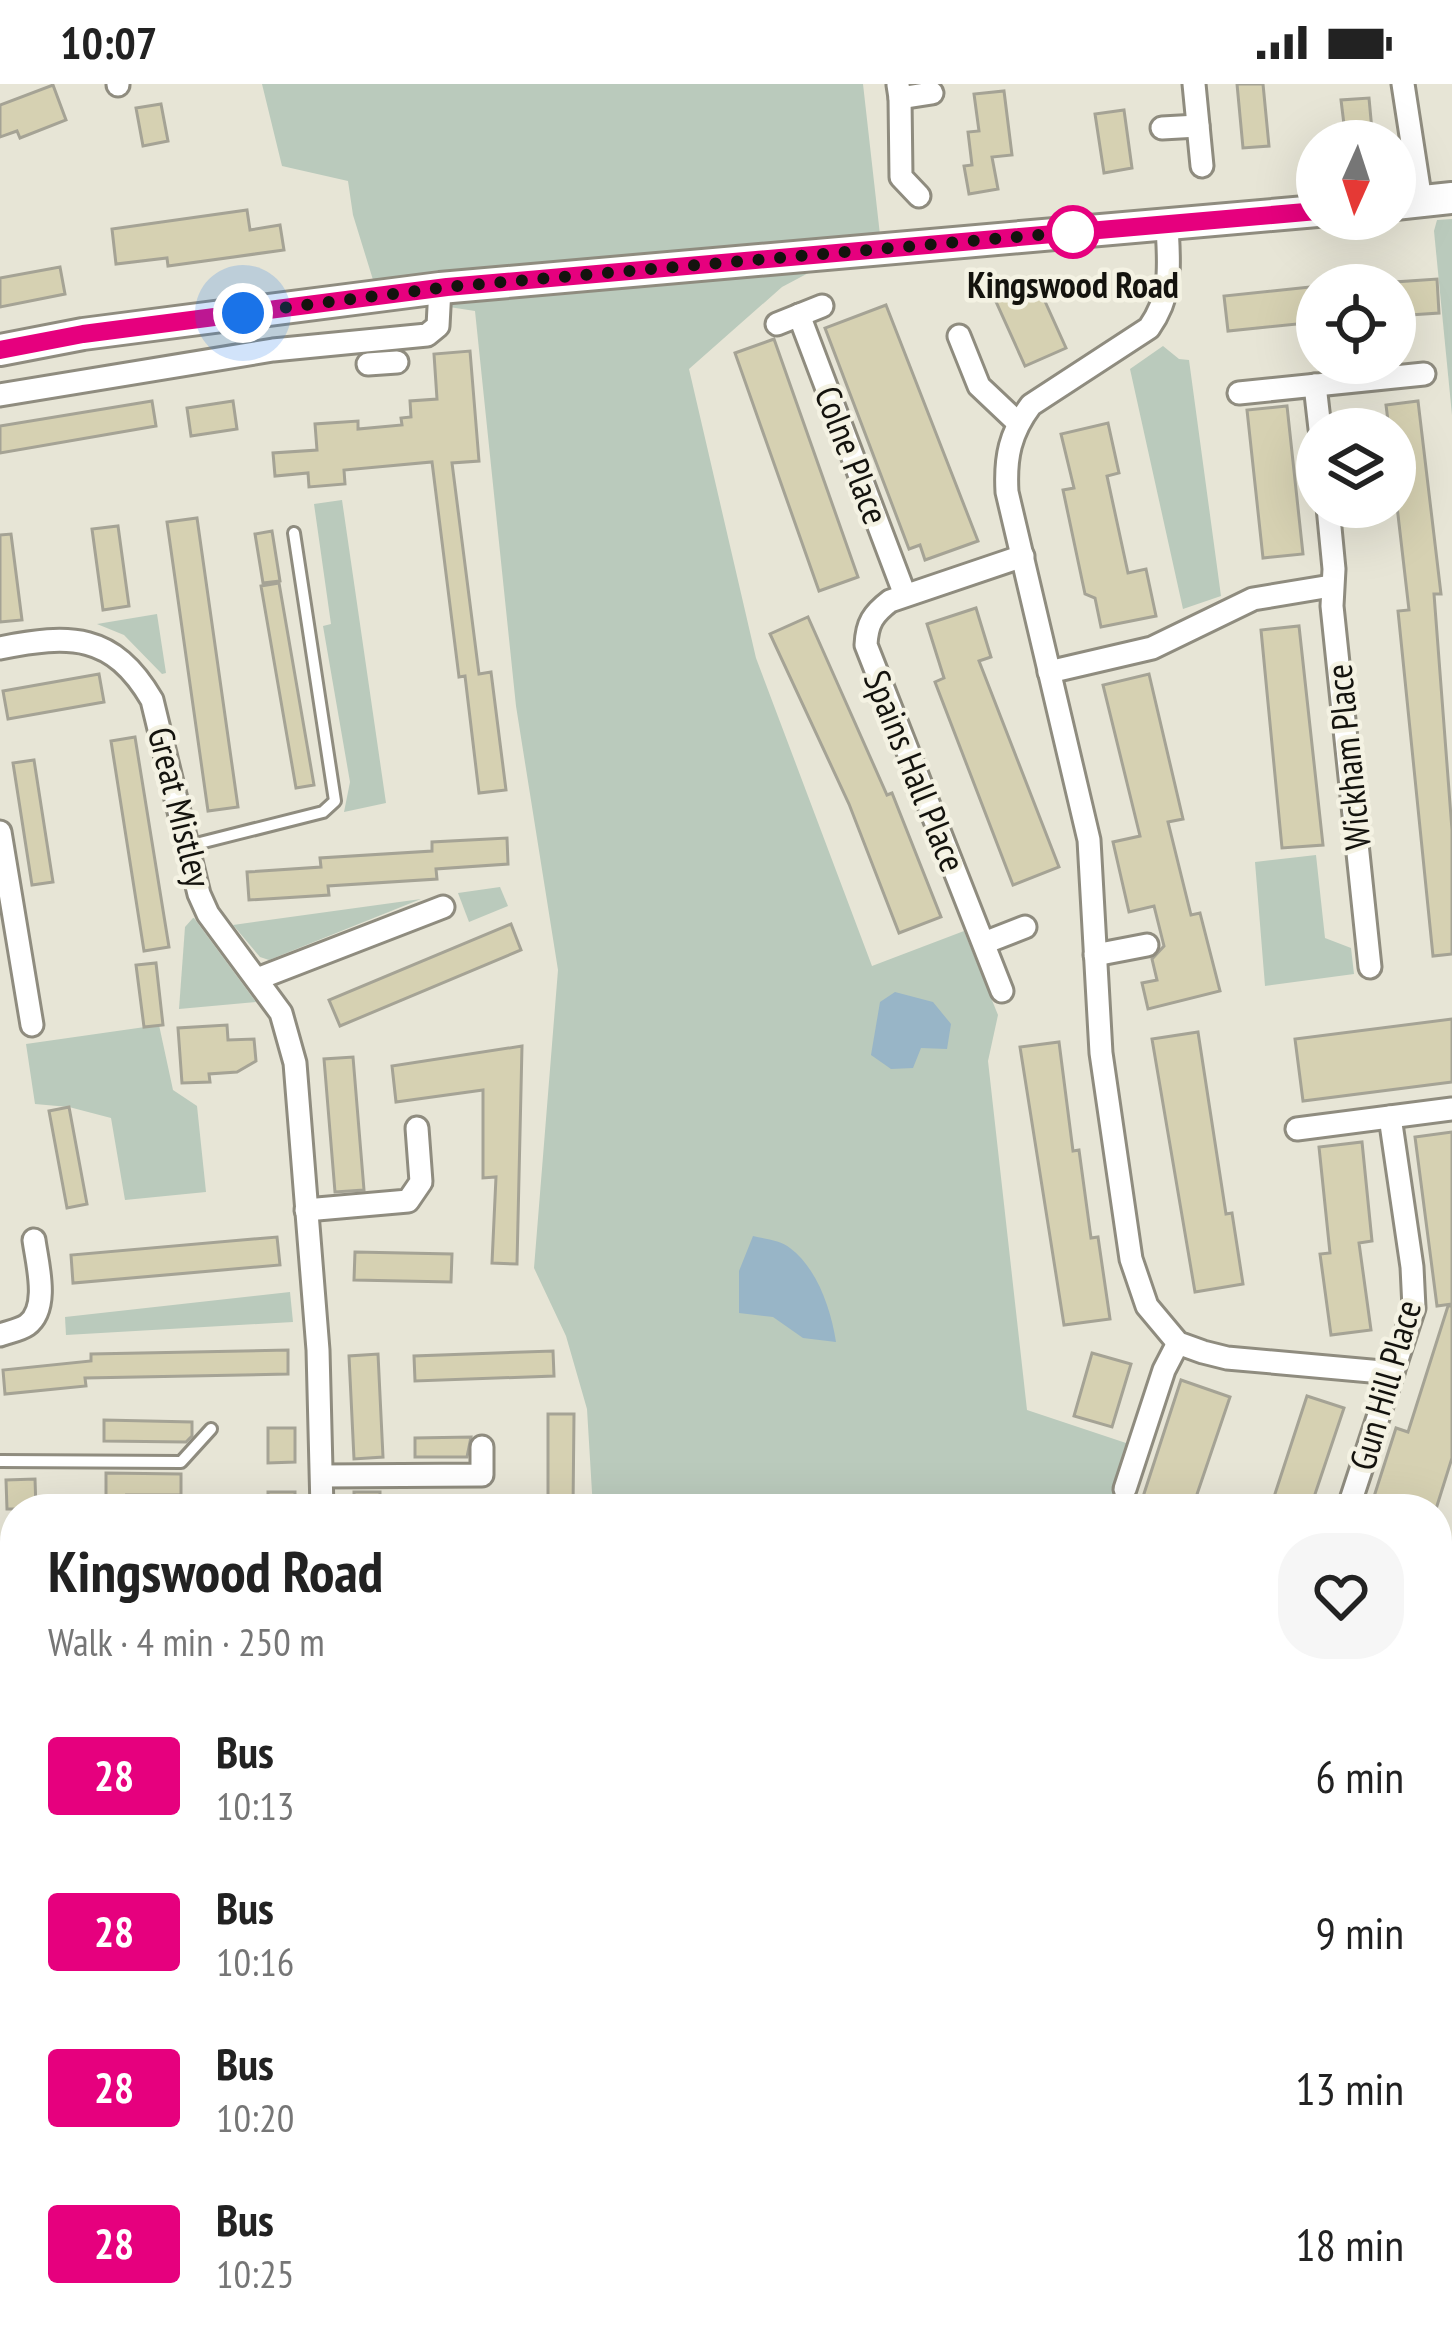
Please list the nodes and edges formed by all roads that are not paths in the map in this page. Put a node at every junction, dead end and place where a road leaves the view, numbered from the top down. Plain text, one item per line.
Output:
1 (1194, 84) edge
2 (1403, 84) edge
3 (900, 91) edge
4 (932, 93) dead end
5 (1198, 125) junction
6 (1162, 128) dead end
7 (1202, 166) dead end
8 (919, 196) dead end
9 (1423, 201) edge
10 (1296, 213) edge
11 (1167, 226) junction
12 (440, 288) junction
13 (822, 306) dead end
14 (959, 336) dead end
15 (0, 350) edge
16 (1424, 374) dead end
17 (1315, 385) junction
18 (1239, 393) dead end
19 (0, 395) edge
20 (1318, 408) edge
21 (1017, 422) junction
22 (1330, 528) edge
23 (294, 533) dead end
24 (1023, 556) junction
25 (1330, 586) junction
26 (905, 595) junction
27 (0, 648) edge
28 (1049, 672) junction
29 (0, 832) edge
30 (188, 846) junction
31 (442, 907) dead end
32 (1025, 927) dead end
33 (1366, 927) junction
34 (1342, 930) dead end
35 (984, 944) junction
36 (1147, 945) dead end
37 (1095, 955) junction
38 (1370, 967) dead end
39 (256, 979) junction
40 (1002, 991) dead end
41 (32, 1025) dead end
42 (1452, 1109) edge
43 (1390, 1117) junction
44 (417, 1128) dead end
45 (1297, 1129) dead end
46 (306, 1210) junction
47 (34, 1240) dead end
48 (0, 1335) edge
49 (1178, 1343) junction
50 (1393, 1373) junction
51 (211, 1429) dead end
52 (482, 1447) dead end
53 (0, 1461) edge
54 (322, 1477) junction
55 (1125, 1489) dead end
56 (322, 1494) edge
57 (1353, 1494) edge

1 - 5 street
2 - 9 street
3 - 4 street
3 - 8 street
5 - 6 street
5 - 7 street
10 - 11 street
11 - 12 street
11 - 21 street
12 - 15 street
12 - 19 street
13 - 26 street, Colne Place
14 - 21 street
16 - 17 street
17 - 18 street
17 - 20 street
21 - 24 street
22 - 25 street, Wickham Place
23 - 30 lane
24 - 26 street, Spains Hall Place
24 - 28 street
25 - 28 street
25 - 33 street, Wickham Place
26 - 35 street, Spains Hall Place
27 - 30 street, Great Mistley
28 - 37 street
29 - 41 street
30 - 39 street, Great Mistley
31 - 39 street
32 - 35 street
33 - 34 street
33 - 38 street, Wickham Place
35 - 40 street, Spains Hall Place
36 - 37 street
37 - 49 street
39 - 46 street, Great Mistley
42 - 43 street
43 - 45 street
43 - 50 street, Gun Hill Place
44 - 46 street
46 - 54 street, Great Mistley
47 - 48 street
49 - 50 street
49 - 55 street
50 - 57 street, Gun Hill Place
51 - 53 lane
52 - 54 street
54 - 56 street, Great Mistley

